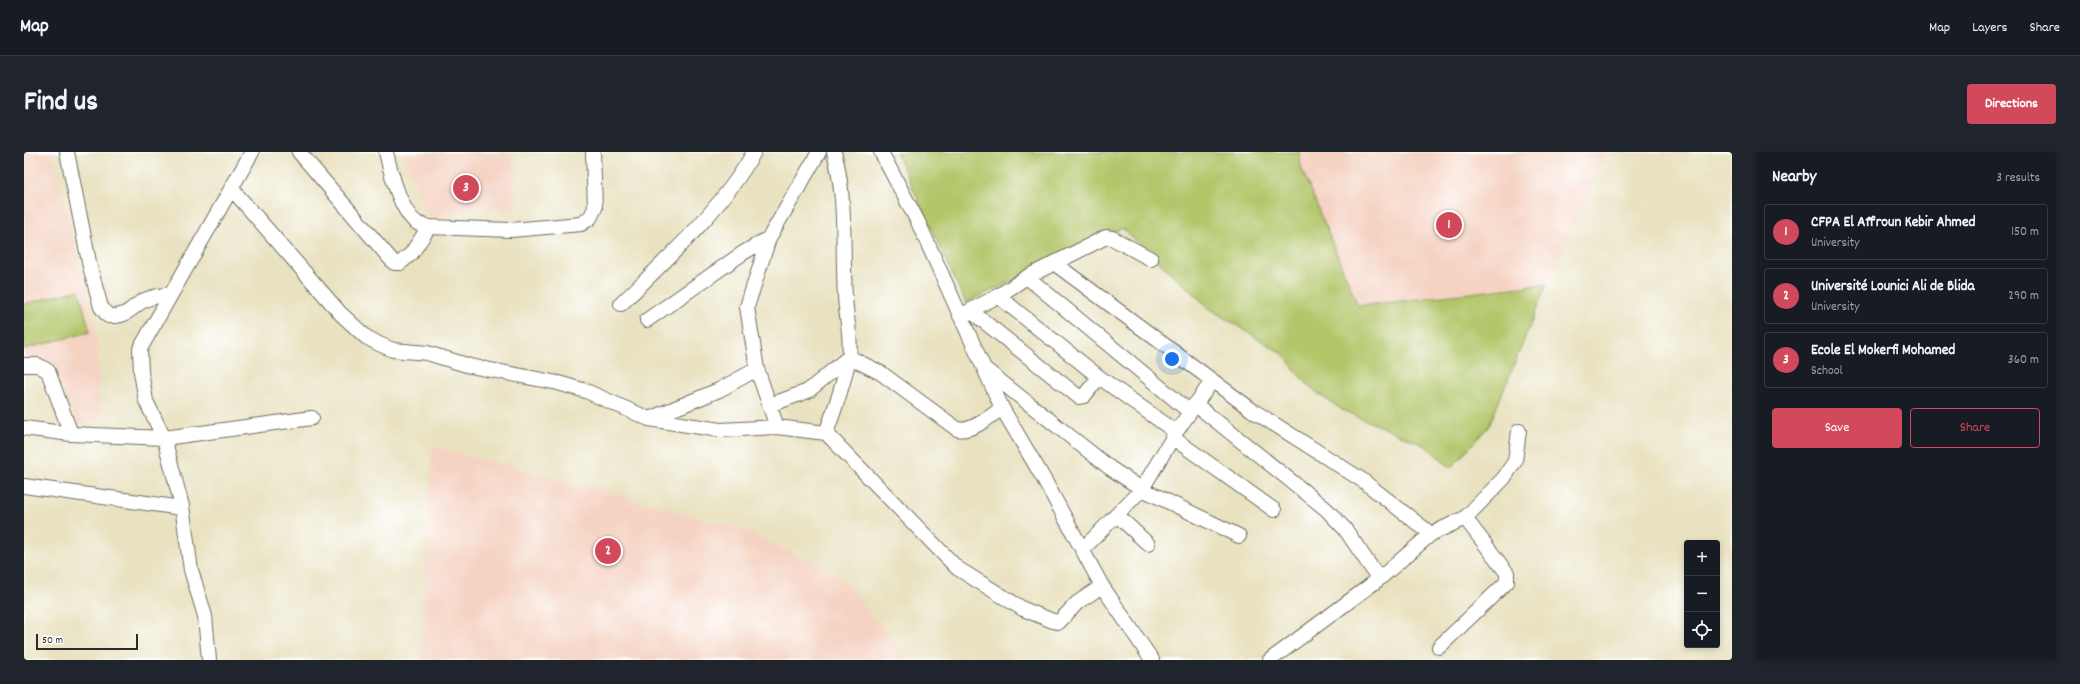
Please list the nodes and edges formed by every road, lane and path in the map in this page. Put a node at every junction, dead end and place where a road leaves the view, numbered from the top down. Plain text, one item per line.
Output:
1 (67, 152) edge
2 (252, 152) edge
3 (299, 152) edge
4 (386, 152) edge
5 (592, 152) edge
6 (754, 152) edge
7 (820, 152) edge
8 (834, 152) edge
9 (881, 152) edge
10 (230, 188) junction
11 (429, 227) junction
12 (769, 238) junction
13 (1151, 259) dead end
14 (1054, 263) junction
15 (1026, 277) junction
16 (171, 294) junction
17 (998, 296) junction
18 (621, 304) dead end
19 (966, 314) junction
20 (647, 320) dead end
21 (849, 357) junction
22 (24, 365) edge
23 (982, 367) junction
24 (757, 369) junction
25 (1100, 377) junction
26 (1212, 381) junction
27 (770, 405) junction
28 (1002, 408) junction
29 (1192, 408) junction
30 (312, 418) dead end
31 (649, 419) junction
32 (777, 427) junction
33 (24, 428) edge
34 (1519, 431) dead end
35 (826, 433) junction
36 (70, 434) junction
37 (1175, 435) junction
38 (164, 438) junction
39 (24, 486) edge
40 (1142, 489) junction
41 (182, 508) junction
42 (1274, 510) dead end
43 (1118, 516) junction
44 (1465, 518) junction
45 (1431, 534) junction
46 (1238, 536) dead end
47 (1148, 544) dead end
48 (1082, 550) junction
49 (1379, 579) junction
50 (1102, 586) junction
51 (1439, 647) dead end
52 (1286, 655) edge
53 (209, 660) edge
54 (1152, 660) edge
55 (1270, 660) edge

1 - 16 street
2 - 10 street
3 - 11 street
4 - 11 street
5 - 11 street
6 - 18 street
7 - 12 street
8 - 21 street
9 - 19 street
10 - 16 street
10 - 31 street
12 - 20 street
12 - 24 street
13 - 14 street
14 - 15 street
14 - 26 street
15 - 17 street
15 - 29 street
16 - 38 street
17 - 19 street
17 - 25 street
19 - 23 street
19 - 25 street
21 - 27 street
21 - 28 street
21 - 35 street
22 - 36 street
23 - 28 street
23 - 40 street
24 - 27 street
24 - 31 street
25 - 37 street
26 - 29 street
26 - 45 street
27 - 32 street
28 - 48 street
29 - 37 street
29 - 49 street
30 - 38 street
31 - 32 street
32 - 35 street
33 - 36 street
34 - 44 street
35 - 50 street
36 - 38 street
37 - 40 street
37 - 42 street
38 - 41 street
39 - 41 street
40 - 43 street
40 - 46 street
41 - 53 street
43 - 47 street
43 - 48 street
44 - 45 street
44 - 51 street
45 - 49 street
48 - 50 street
49 - 52 street
50 - 54 street
52 - 55 street

